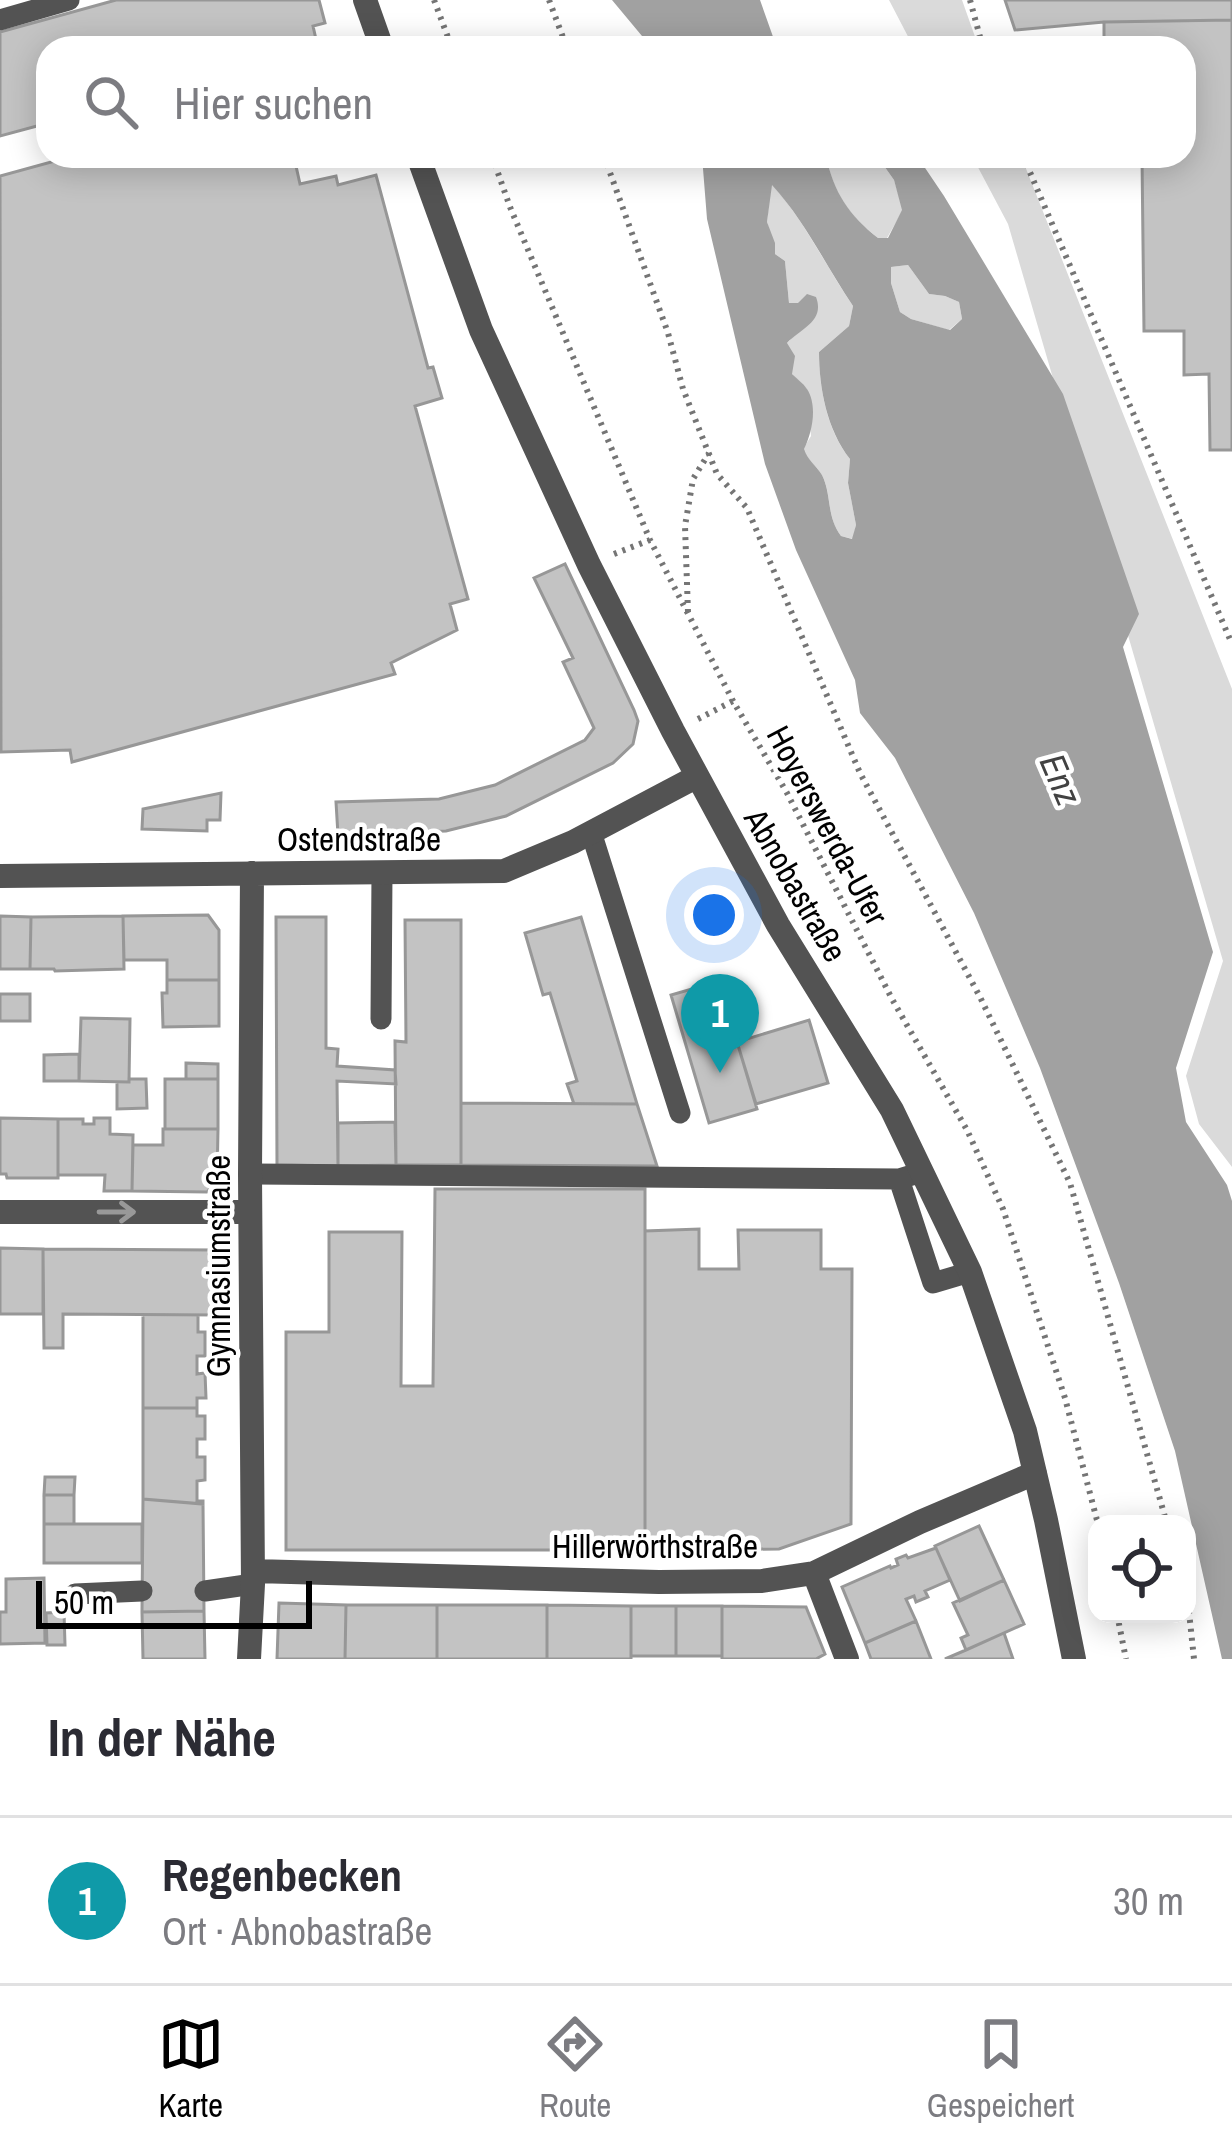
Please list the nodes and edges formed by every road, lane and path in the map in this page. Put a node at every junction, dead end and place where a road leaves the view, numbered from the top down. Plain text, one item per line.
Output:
1 (69, 0) edge
2 (365, 0) edge
3 (434, 0) edge
4 (549, 0) edge
5 (970, 0) edge
6 (0, 20) edge
7 (378, 36) edge
8 (448, 36) edge
9 (562, 36) edge
10 (980, 36) edge
11 (422, 168) edge
12 (496, 168) edge
13 (608, 168) edge
14 (1028, 168) edge
15 (710, 453) junction
16 (688, 616) junction
17 (1232, 644) edge
18 (696, 777) junction
19 (591, 832) junction
20 (382, 872) junction
21 (252, 873) junction
22 (0, 876) edge
23 (380, 1018) dead end
24 (680, 1113) dead end
25 (250, 1174) junction
26 (910, 1176) junction
27 (0, 1212) edge
28 (250, 1212) junction
29 (970, 1272) junction
30 (1035, 1473) junction
31 (1096, 1515) edge
32 (1165, 1515) edge
33 (814, 1573) junction
34 (253, 1577) junction
35 (142, 1591) dead end
36 (205, 1591) dead end
37 (75, 1594) dead end
38 (1119, 1623) edge
39 (1190, 1623) edge
40 (249, 1659) edge
41 (847, 1659) edge
42 (1074, 1659) edge
43 (1126, 1659) edge
44 (1194, 1659) edge

1 - 6 lane
2 - 7 street
3 - 8 path
4 - 9 path
5 - 10 path
11 - 18 street, Abnobastraße
12 - 16 path, Hoyerswerda-Ufer
13 - 15 path
14 - 17 path
15 - 16 path
15 - 32 path
16 - 31 path, Hoyerswerda-Ufer
18 - 19 street, Ostendstraße
18 - 26 street, Abnobastraße
19 - 20 street, Ostendstraße
19 - 24 lane
20 - 21 street, Ostendstraße
20 - 23 lane
21 - 22 street, Ostendstraße
21 - 25 street, Gymnasiumstraße
25 - 26 lane
25 - 28 street, Gymnasiumstraße
26 - 29 street, Abnobastraße
26 - 29 lane
27 -> 28 street
28 - 34 street, Gymnasiumstraße
29 - 30 street, Abnobastraße
30 - 33 street, Hillerwörthstraße
30 - 42 street, Abnobastraße
33 - 34 street, Hillerwörthstraße
33 - 41 street
34 - 36 lane
34 - 40 street, Gymnasiumstraße
35 - 37 lane
38 - 43 path
39 - 44 path

